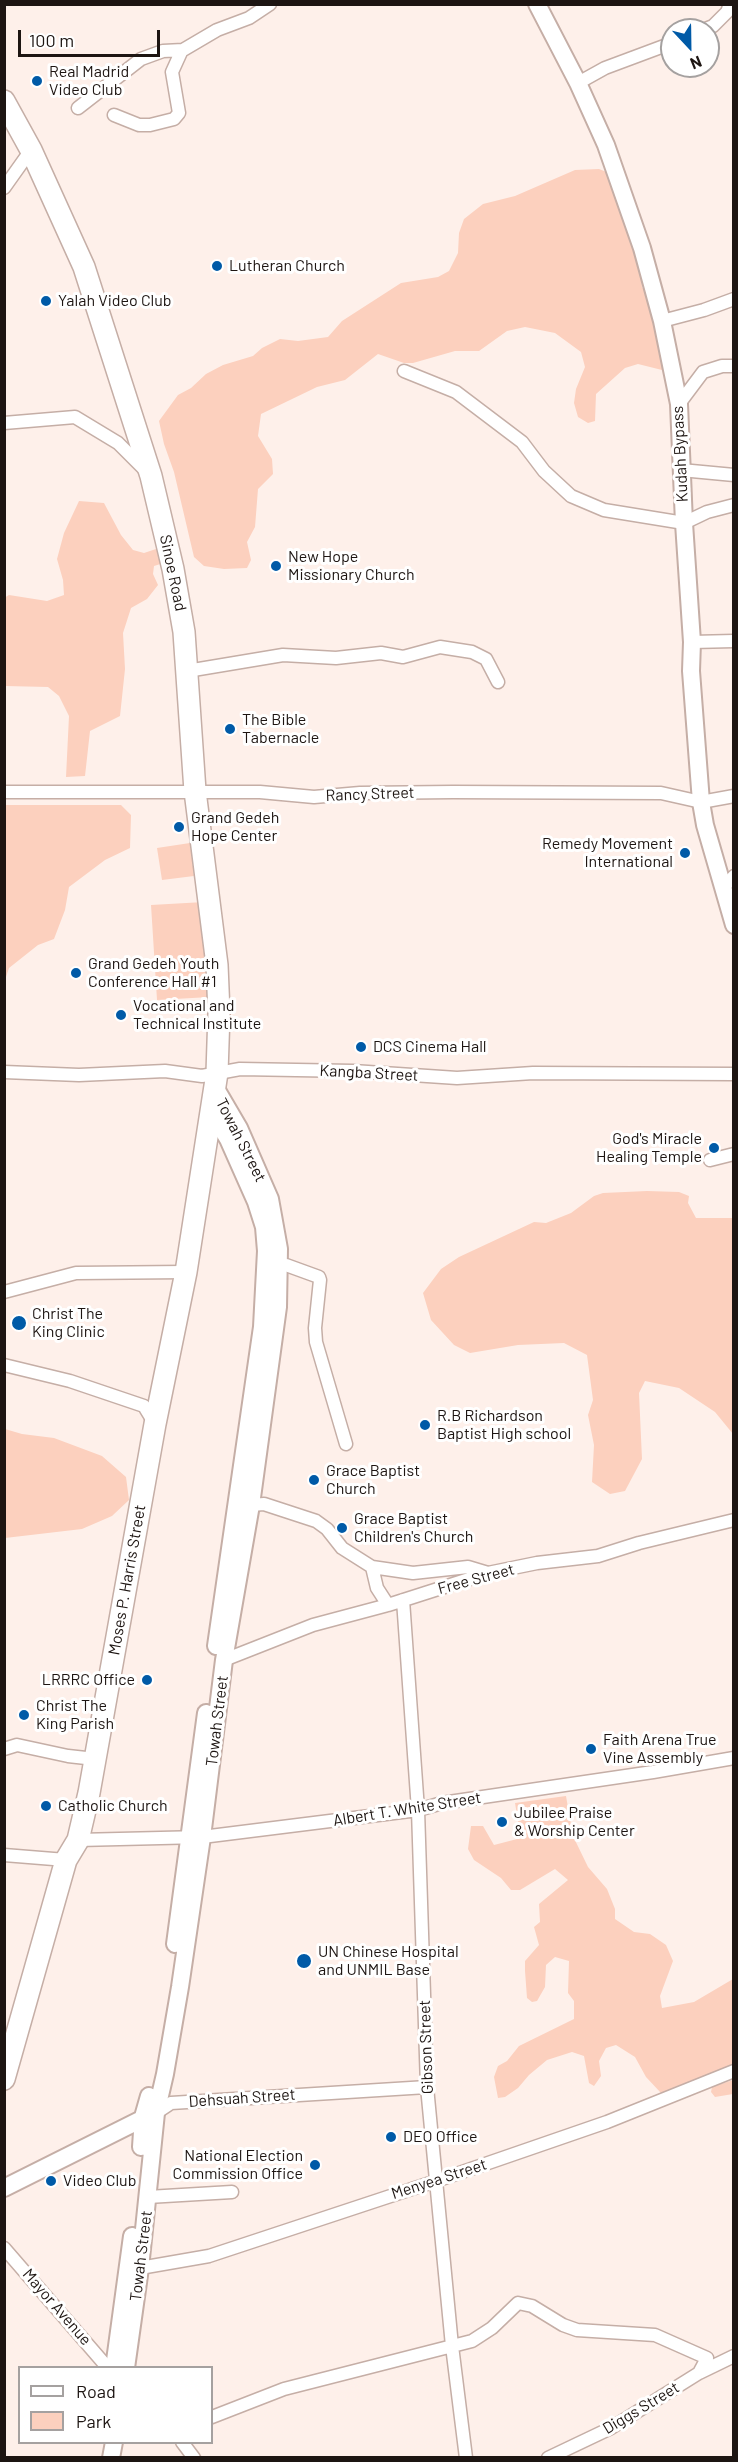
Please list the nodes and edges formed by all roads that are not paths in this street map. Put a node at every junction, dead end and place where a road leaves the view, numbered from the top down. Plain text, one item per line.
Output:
1 (270, 4) edge
2 (537, 4) edge
3 (730, 4) edge
4 (720, 19) edge
5 (660, 47) edge
6 (182, 50) junction
7 (578, 83) junction
8 (4, 100) edge
9 (78, 108) dead end
10 (114, 115) dead end
11 (31, 150) junction
12 (4, 188) edge
13 (734, 299) edge
14 (662, 321) junction
15 (734, 366) edge
16 (404, 371) dead end
17 (679, 404) junction
18 (4, 423) edge
19 (681, 470) junction
20 (734, 475) edge
21 (151, 476) junction
22 (734, 505) edge
23 (684, 523) junction
24 (734, 641) edge
25 (692, 642) junction
26 (187, 671) junction
27 (498, 682) dead end
28 (195, 791) junction
29 (4, 792) edge
30 (734, 796) edge
31 (701, 802) junction
32 (734, 876) edge
33 (722, 889) junction
34 (734, 925) edge
35 (4, 1072) edge
36 (734, 1074) edge
37 (216, 1080) junction
38 (211, 1111) junction
39 (734, 1154) edge
40 (710, 1160) dead end
41 (285, 1265) dead end
42 (186, 1272) junction
43 (4, 1292) edge
44 (4, 1365) edge
45 (155, 1424) junction
46 (346, 1444) dead end
47 (251, 1505) junction
48 (734, 1520) edge
49 (372, 1567) junction
50 (488, 1574) junction
51 (403, 1600) junction
52 (388, 1605) junction
53 (224, 1660) junction
54 (4, 1749) edge
55 (734, 1758) edge
56 (95, 1759) junction
57 (418, 1810) junction
58 (196, 1837) junction
59 (78, 1840) junction
60 (4, 1855) edge
61 (66, 1860) junction
62 (6, 2069) edge
63 (734, 2071) edge
64 (427, 2087) junction
65 (149, 2115) junction
66 (436, 2181) junction
67 (4, 2188) edge
68 (232, 2192) dead end
69 (148, 2197) junction
70 (4, 2247) edge
71 (140, 2268) junction
72 (452, 2346) junction
73 (734, 2356) edge
74 (107, 2366) edge
75 (114, 2366) edge
76 (126, 2366) edge
77 (699, 2373) junction
78 (213, 2417) edge
79 (184, 2444) edge
80 (194, 2457) edge
81 (466, 2457) edge
82 (548, 2457) edge

1 - 6 street
2 - 7 street, Kudah Bypass
3 - 4 street
5 - 7 street
6 - 9 street
6 - 10 street
7 - 14 street, Kudah Bypass
8 - 11 highway, Sinoe Road
11 - 12 street
11 - 21 highway, Sinoe Road
13 - 14 street
14 - 17 street, Kudah Bypass
15 - 17 street
16 - 23 street
17 - 19 street, Kudah Bypass
18 - 21 street
19 - 20 street
19 - 23 street, Kudah Bypass
21 - 26 highway, Sinoe Road
22 - 23 street
23 - 25 street, Kudah Bypass
24 - 25 street
25 - 31 street, Kudah Bypass
26 - 27 street
26 - 28 highway, Sinoe Road
28 - 29 street, Rancy Street
28 - 31 street, Rancy Street
28 - 37 highway, Sinoe Road
30 - 31 street, Rancy Street
31 - 33 street, Kudah Bypass
32 - 33 street
33 - 34 street, Kudah Bypass
35 - 37 street, Kangba Street
36 - 37 street, Kangba Street
37 - 38 highway, Moses P. Harris Street
37 - 47 street, Towah Street
38 - 42 highway, Moses P. Harris Street
38 - 58 street, Towah Street
39 - 40 street
41 - 46 street
42 - 43 street
42 - 45 highway, Moses P. Harris Street
44 - 45 street
45 - 56 highway, Moses P. Harris Street
47 - 49 street
47 - 53 street, Towah Street
48 - 50 street, Free Street
49 - 50 street
49 - 52 street
50 - 51 street, Free Street
51 - 52 street, Free Street
51 - 57 street, Gibson Street
52 - 53 street, Free Street
53 - 58 street, Towah Street
54 - 56 street
55 - 57 street, Albert T. White Street
56 - 59 highway, Moses P. Harris Street
57 - 58 street, Albert T. White Street
57 - 64 street, Gibson Street
58 - 59 street, Albert T. White Street
58 - 65 street, Towah Street
59 - 61 highway, Moses P. Harris Street
60 - 61 street
61 - 62 highway, Moses P. Harris Street
63 - 66 street, Menyea Street
64 - 65 street, Dehsuah Street
64 - 66 street, Gibson Street
65 - 67 street, Dehsuah Street
65 - 69 street, Towah Street
65 - 75 street, Towah Street
66 - 71 street, Menyea Street
66 - 72 street, Gibson Street
68 - 69 street
69 - 71 street, Towah Street
70 - 74 street, Mayor Avenue
71 - 76 street, Towah Street
72 - 77 street
72 - 78 street
72 - 81 street, Gibson Street
73 - 77 street, Diggs Street
77 - 82 street, Diggs Street
79 - 80 street

